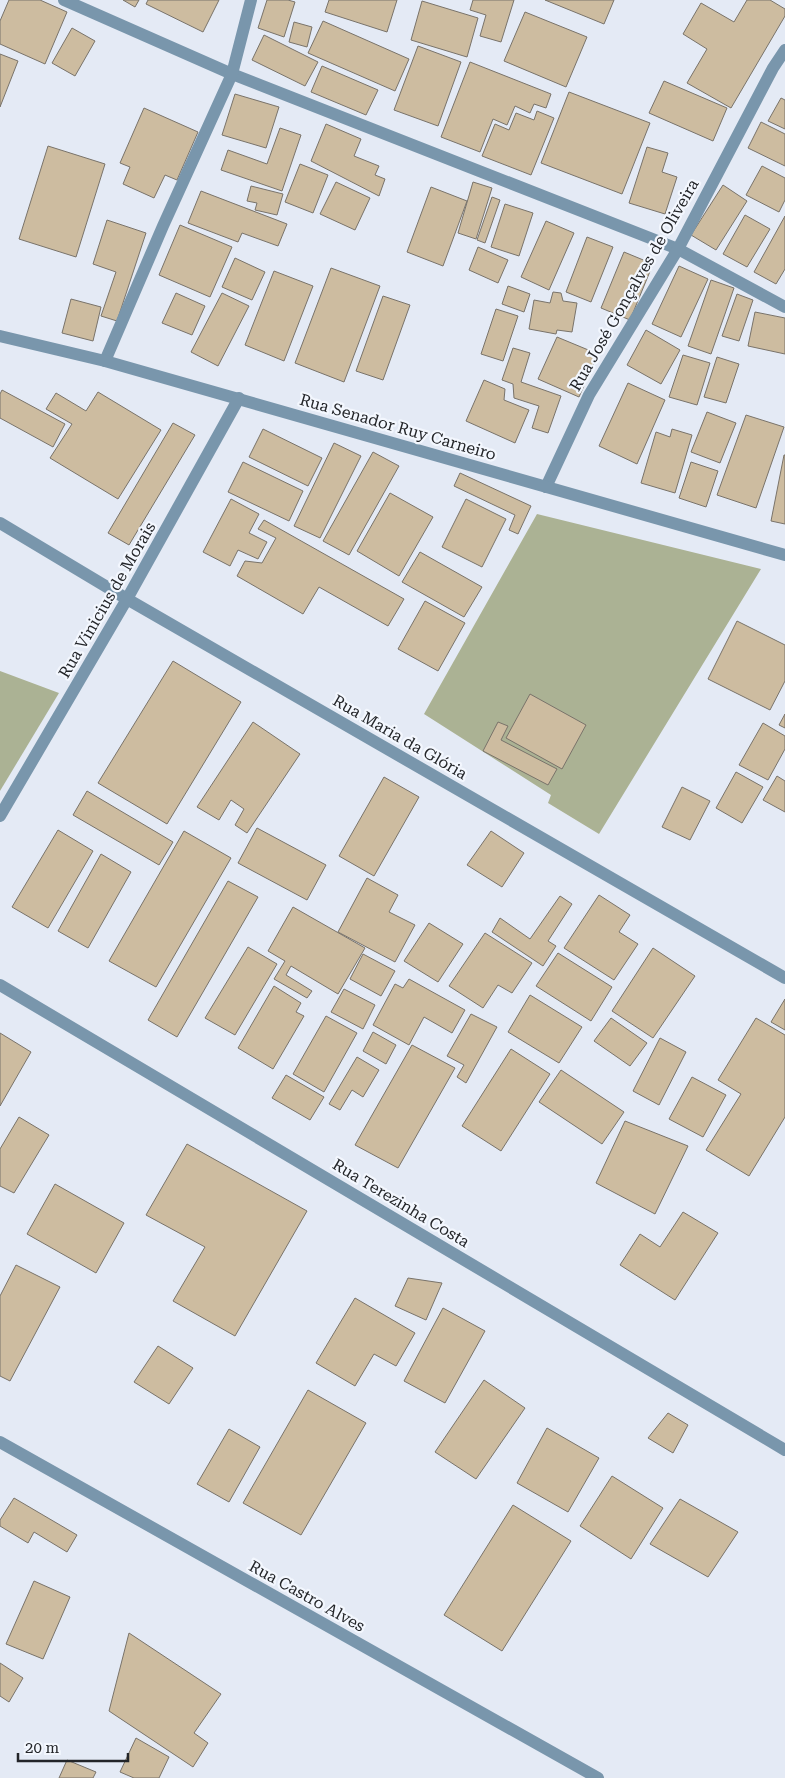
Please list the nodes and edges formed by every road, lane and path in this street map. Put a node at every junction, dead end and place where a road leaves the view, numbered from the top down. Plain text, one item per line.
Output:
1 (64, 0) edge
2 (251, 0) edge
3 (785, 50) edge
4 (232, 74) junction
5 (678, 250) junction
6 (785, 308) edge
7 (0, 336) edge
8 (105, 361) junction
9 (239, 398) junction
10 (546, 487) junction
11 (0, 523) edge
12 (785, 555) edge
13 (127, 599) junction
14 (0, 816) edge
15 (785, 978) edge
16 (0, 985) edge
17 (0, 1442) edge
18 (785, 1450) edge
19 (598, 1778) edge

1 - 4 street
2 - 4 street
3 - 5 street, Rua José Gonçalves de Oliveira
4 - 5 street
4 - 8 street
5 - 6 street
5 - 10 street, Rua José Gonçalves de Oliveira
7 - 8 street, Rua Senador Ruy Carneiro
8 - 9 street, Rua Senador Ruy Carneiro
9 - 10 street, Rua Senador Ruy Carneiro
9 - 13 street, Rua Vinicius de Morais
10 - 12 street, Rua Senador Ruy Carneiro
11 - 13 street, Rua Maria da Glória
13 - 14 street, Rua Vinicius de Morais
13 - 15 street, Rua Maria da Glória
16 - 18 street, Rua Terezinha Costa
17 - 19 street, Rua Castro Alves

